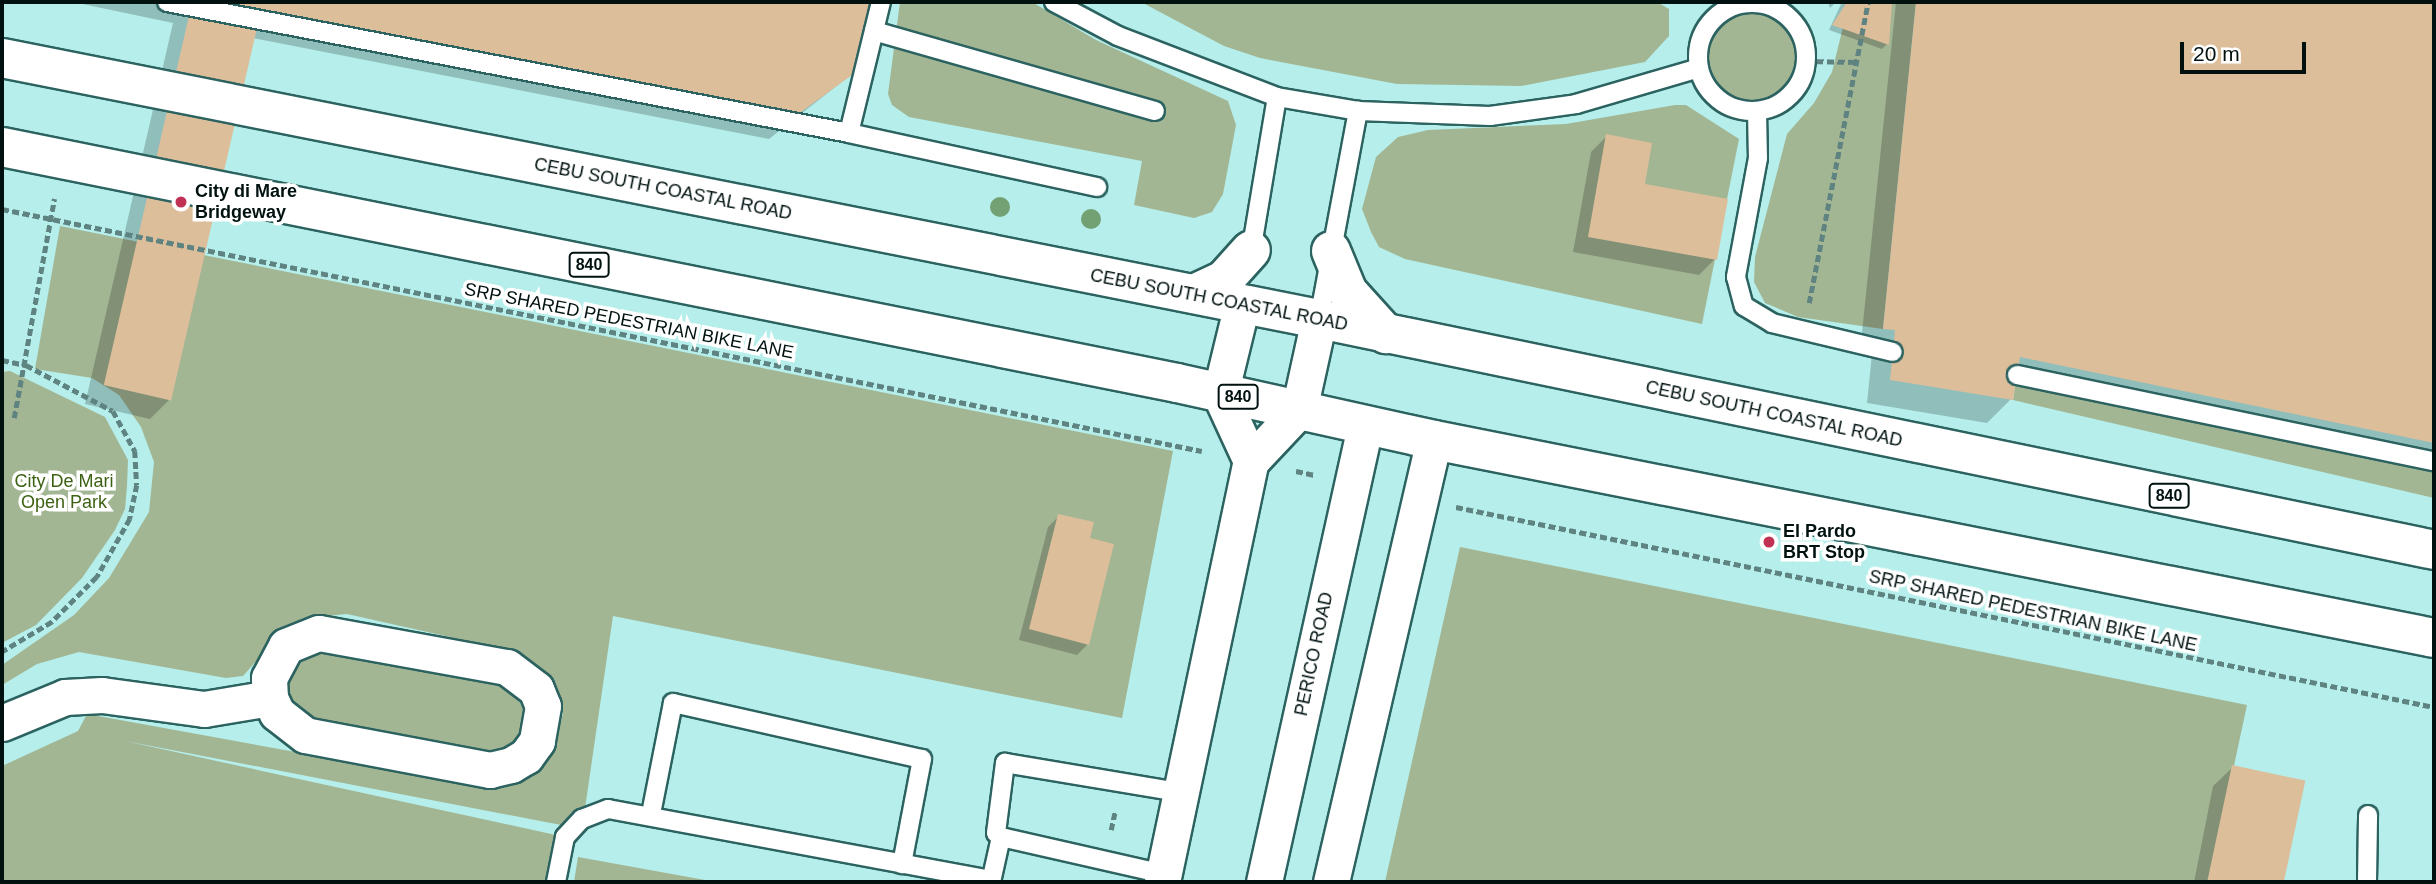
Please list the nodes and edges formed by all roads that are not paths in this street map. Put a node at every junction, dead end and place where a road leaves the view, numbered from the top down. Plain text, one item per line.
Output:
1 (167, 2) edge
2 (881, 2) edge
3 (1054, 2) edge
4 (874, 31) junction
5 (2, 58) edge
6 (1699, 68) junction
7 (1277, 97) junction
8 (1155, 111) dead end
9 (1358, 111) junction
10 (1757, 112) junction
11 (849, 132) junction
12 (2, 148) edge
13 (1097, 187) dead end
14 (1251, 250) junction
15 (1331, 251) junction
16 (1194, 294) junction
17 (1241, 304) junction
18 (1319, 319) junction
19 (1386, 334) junction
20 (1893, 352) dead end
21 (2017, 376) dead end
22 (1220, 394) junction
23 (1299, 410) junction
24 (1365, 425) junction
25 (1434, 440) junction
26 (1251, 461) junction
27 (2434, 461) edge
28 (2434, 550) edge
29 (2434, 638) edge
30 (270, 698) junction
31 (2, 723) edge
32 (1178, 792) junction
33 (651, 814) junction
34 (2368, 815) dead end
35 (1001, 837) junction
36 (902, 864) junction
37 (1163, 878) edge
38 (991, 881) edge
39 (556, 882) edge
40 (1264, 882) edge
41 (1331, 882) edge
42 (2367, 882) edge

1 - 11 lane
2 - 4 lane
3 - 7 lane
4 - 8 lane
4 - 11 lane
5 - 16 highway, CEBU SOUTH COASTAL ROAD / 840
6 - 9 lane
6 - 10 lane
6 - 10 lane
7 - 9 lane
7 - 14 lane
9 - 15 lane
10 - 20 lane
11 - 13 lane
12 - 22 highway, 840
14 - 16 highway
14 - 17 lane
15 - 18 lane
15 - 19 highway
16 - 17 highway, CEBU SOUTH COASTAL ROAD / 840
17 - 18 highway, CEBU SOUTH COASTAL ROAD / 840
17 - 22 street
18 - 19 highway, CEBU SOUTH COASTAL ROAD / 840
18 - 23 street
19 - 28 highway, CEBU SOUTH COASTAL ROAD / 840
21 - 27 lane
22 - 23 highway, 840
22 - 26 street
23 - 24 highway, 840
23 - 26 street
24 - 25 highway, 840
24 - 40 street, PERICO ROAD
25 - 29 highway, 840
25 - 41 street
26 - 32 street
30 - 30 street
30 - 31 street
32 - 35 lane
32 - 37 street
33 - 36 lane
33 - 36 lane
33 - 39 lane
34 - 42 lane
35 - 37 lane
35 - 38 lane
36 - 38 lane

